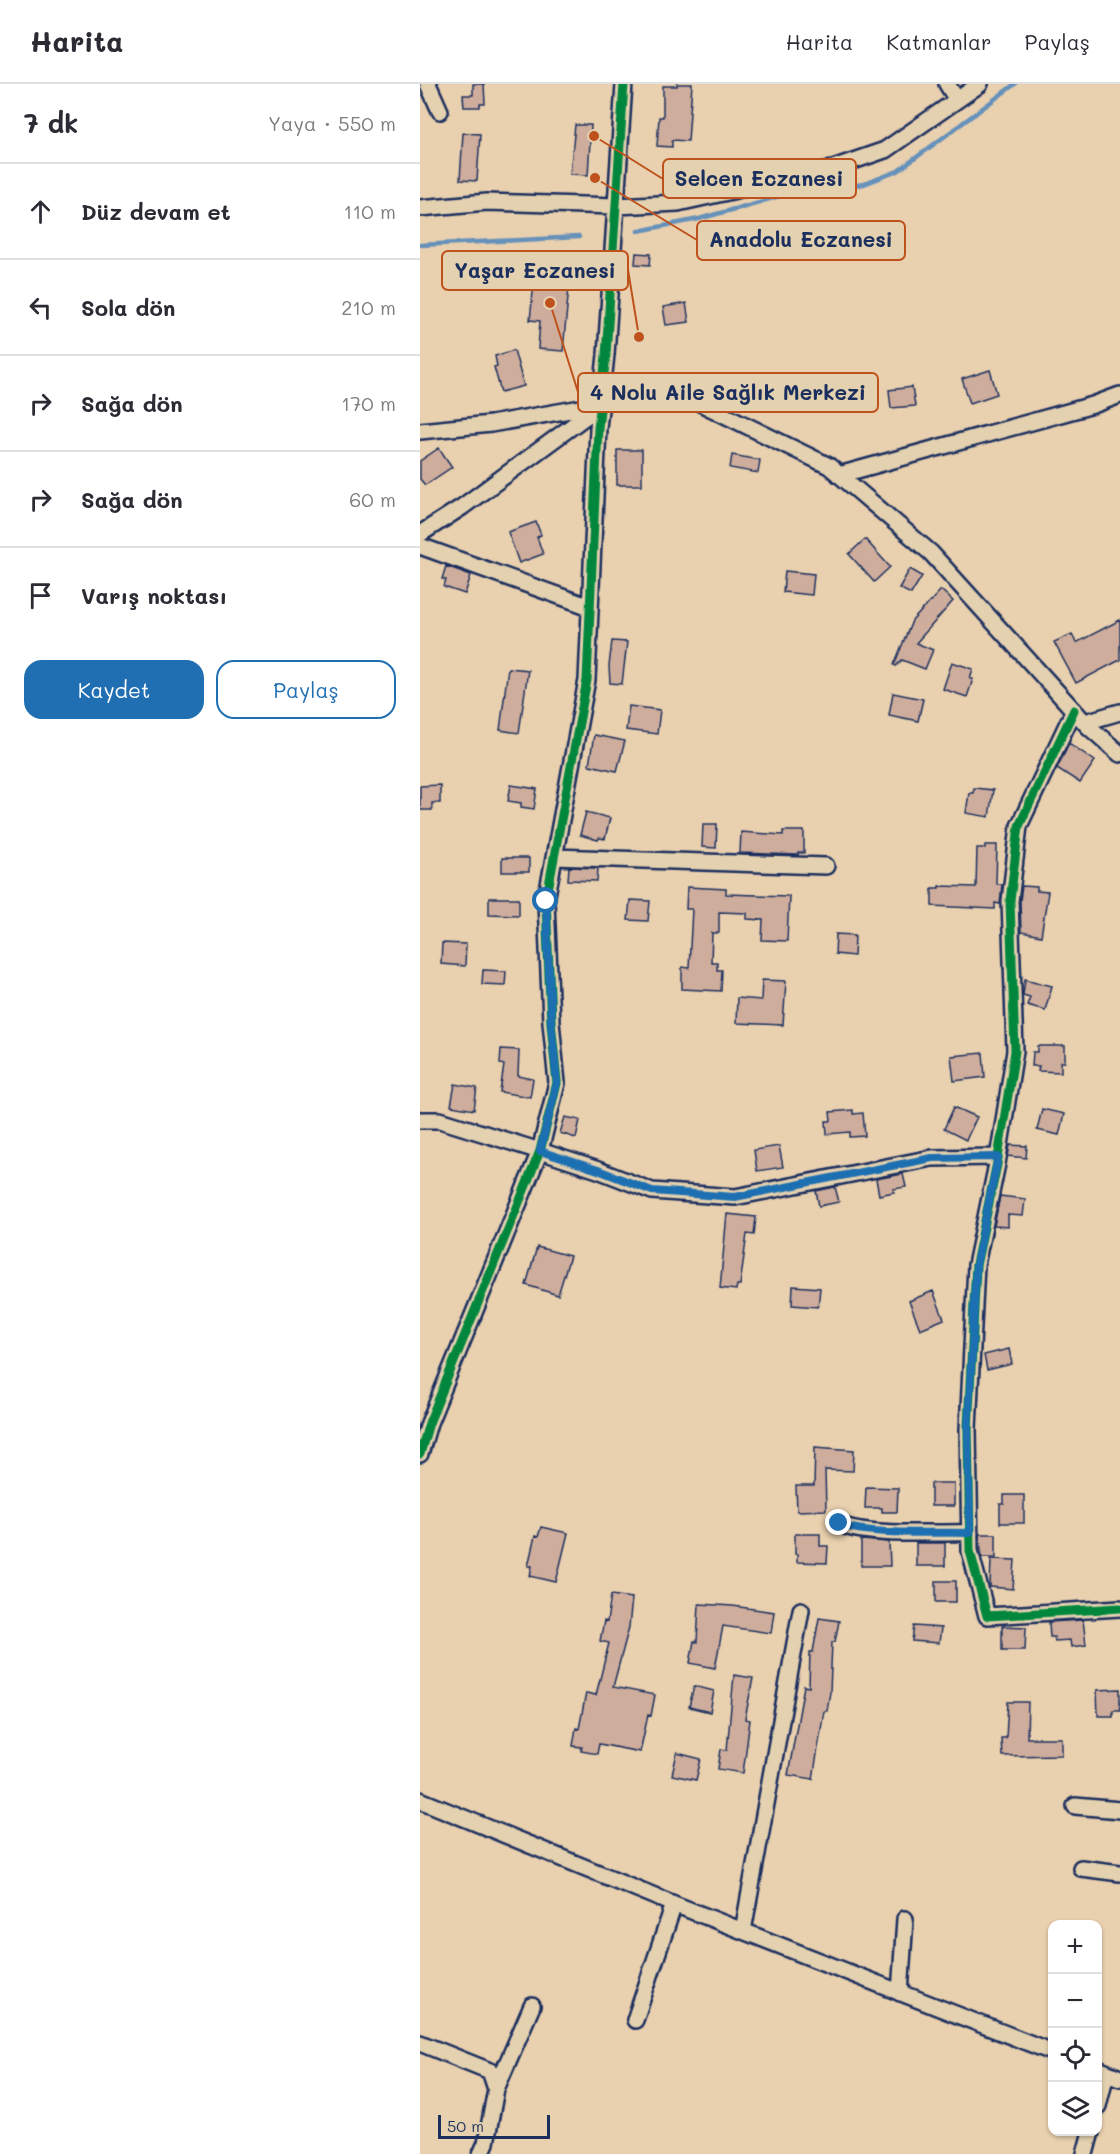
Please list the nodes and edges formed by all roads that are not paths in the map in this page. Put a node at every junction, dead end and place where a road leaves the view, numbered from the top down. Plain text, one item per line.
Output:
1 (428, 84) edge
2 (624, 84) edge
3 (947, 84) edge
4 (980, 84) edge
5 (957, 100) junction
6 (440, 111) dead end
7 (616, 206) junction
8 (420, 208) edge
9 (603, 387) junction
10 (1120, 394) edge
11 (601, 405) junction
12 (420, 431) edge
13 (839, 475) junction
14 (420, 534) edge
15 (420, 546) edge
16 (590, 607) junction
17 (1074, 710) junction
18 (1120, 712) edge
19 (1085, 722) junction
20 (1120, 754) edge
21 (554, 857) junction
22 (826, 866) dead end
23 (420, 1120) edge
24 (540, 1151) junction
25 (998, 1157) junction
26 (420, 1453) edge
27 (839, 1523) dead end
28 (970, 1533) junction
29 (1120, 1608) edge
30 (801, 1610) dead end
31 (420, 1800) edge
32 (1075, 1806) dead end
33 (1120, 1810) edge
34 (1081, 1868) dead end
35 (1120, 1873) edge
36 (674, 1904) junction
37 (905, 1919) dead end
38 (743, 1931) junction
39 (900, 1993) junction
40 (532, 2006) dead end
41 (635, 2019) dead end
42 (420, 2043) edge
43 (1048, 2050) edge
44 (1108, 2073) edge
45 (496, 2089) junction
46 (1102, 2093) edge
47 (1090, 2136) edge
48 (482, 2154) edge
49 (1085, 2154) edge

1 - 6 street
2 - 7 street
3 - 5 street
4 - 5 street
5 - 7 street
7 - 8 street
7 - 9 street
9 - 11 street
9 - 13 street
10 - 13 street
11 - 12 street
11 - 14 street
11 - 16 street
13 - 17 street
15 - 16 street
16 - 21 street
17 - 19 street
17 - 25 street
18 - 19 street
19 - 20 street
21 - 22 street
21 - 24 street
23 - 24 street
24 - 25 street
24 - 26 street
25 - 28 street
27 - 28 street
28 - 29 street
30 - 38 street
31 - 36 street
32 - 33 street
34 - 35 street
36 - 38 street
36 - 41 street
37 - 39 street
38 - 39 street
39 - 43 street
40 - 45 street
42 - 45 street
44 - 46 street
45 - 48 street
47 - 49 street

